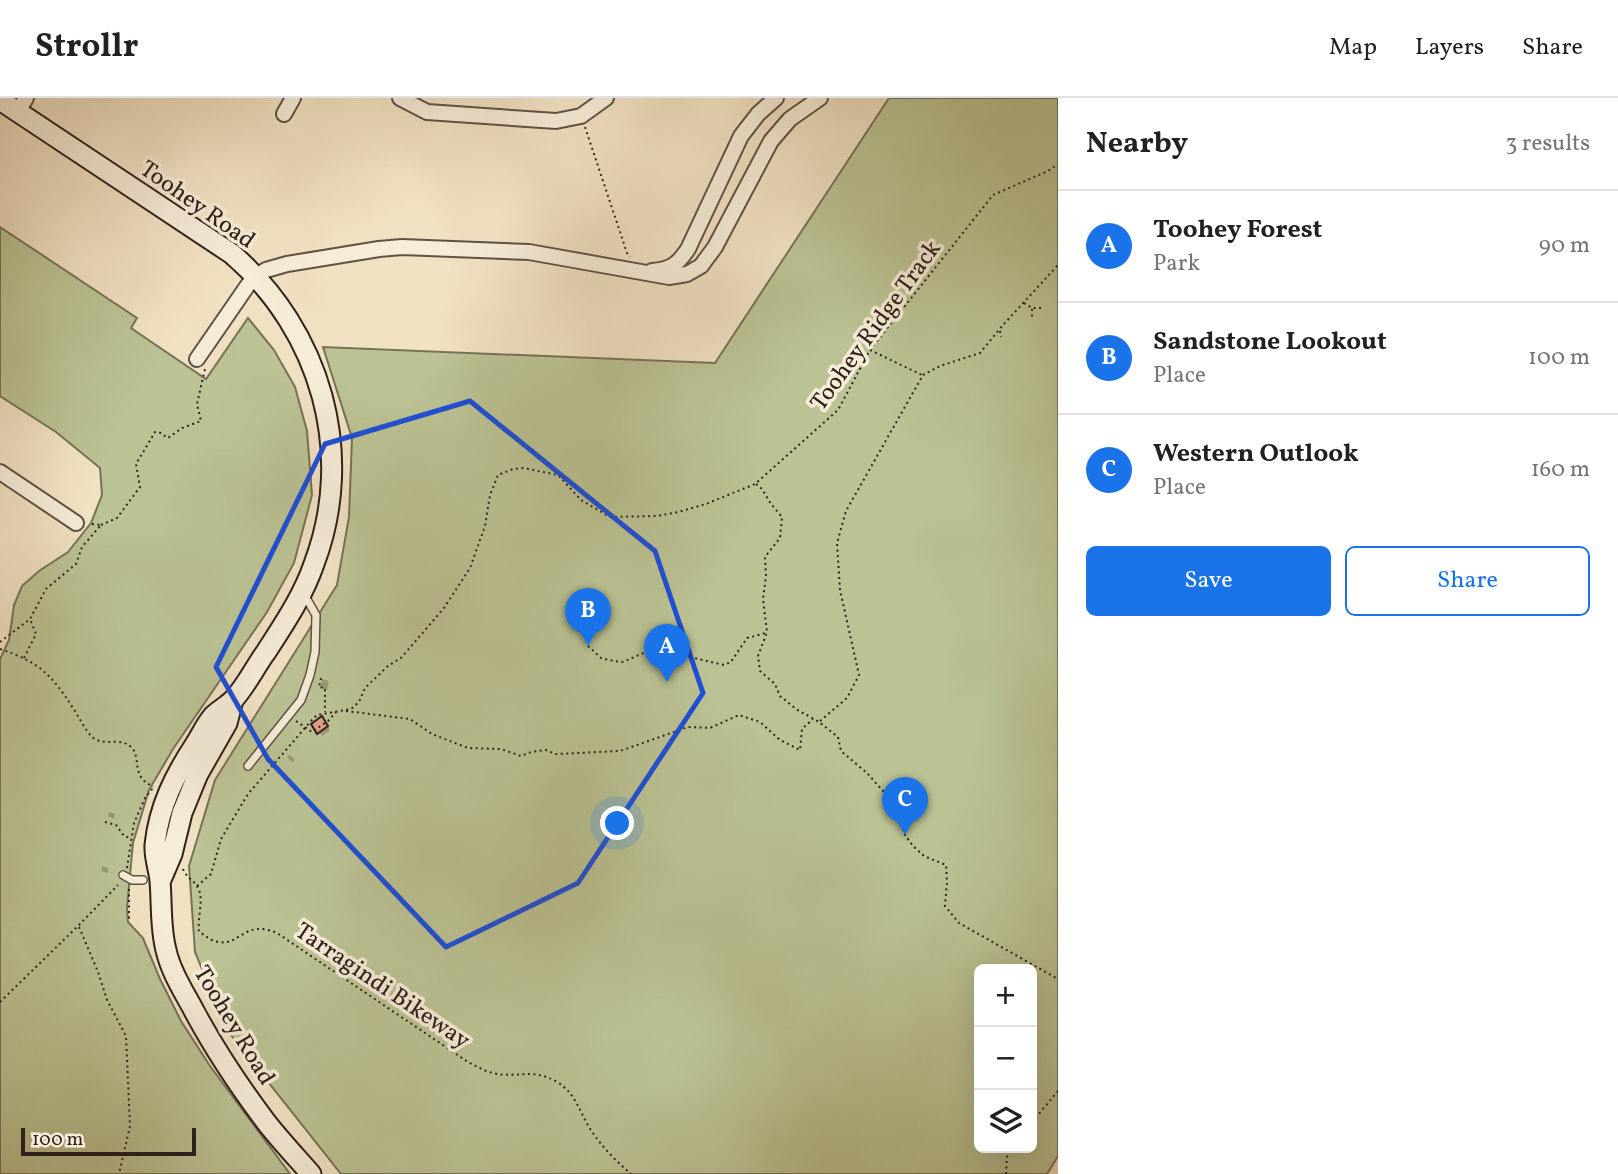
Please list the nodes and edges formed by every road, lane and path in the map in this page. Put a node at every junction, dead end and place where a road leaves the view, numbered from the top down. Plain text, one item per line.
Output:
1 (293, 98) edge
2 (400, 98) edge
3 (606, 98) edge
4 (776, 98) edge
5 (820, 98) edge
6 (0, 100) edge
7 (22, 105) edge
8 (284, 114) dead end
9 (581, 116) junction
10 (1058, 164) edge
11 (1058, 265) edge
12 (640, 272) junction
13 (256, 276) junction
14 (1023, 303) junction
15 (1041, 308) dead end
16 (1032, 309) junction
17 (1032, 317) dead end
18 (999, 330) junction
19 (1001, 337) dead end
20 (870, 350) junction
21 (199, 356) joint
22 (923, 375) junction
23 (0, 472) edge
24 (755, 484) junction
25 (76, 523) joint
26 (101, 525) junction
27 (303, 592) junction
28 (30, 618) junction
29 (766, 632) junction
30 (0, 642) edge
31 (588, 646) dead end
32 (0, 649) edge
33 (24, 658) junction
34 (321, 678) dead end
35 (319, 687) junction
36 (315, 690) dead end
37 (342, 710) junction
38 (331, 712) junction
39 (336, 712) junction
40 (325, 713) junction
41 (814, 718) junction
42 (331, 719) junction
43 (819, 722) junction
44 (301, 725) dead end
45 (306, 727) junction
46 (248, 766) dead end
47 (154, 788) junction
48 (159, 790) dead end
49 (105, 822) dead end
50 (131, 838) junction
51 (183, 868) dead end
52 (123, 876) junction
53 (151, 881) junction
54 (129, 885) dead end
55 (197, 886) junction
56 (129, 921) dead end
57 (78, 926) junction
58 (1058, 979) edge
59 (0, 1002) edge
60 (1058, 1091) edge
61 (1037, 1116) edge
62 (1009, 1153) edge
63 (118, 1174) edge
64 (311, 1174) edge
65 (631, 1174) edge
66 (1006, 1174) edge

1 - 8 street
2 - 9 street
3 - 9 street
4 - 12 street
5 - 12 street
6 - 7 main road, Toohey Road
7 - 13 main road, Toohey Road
9 - 12 path
10 - 20 path, Toohey Ridge Track
11 - 14 path
12 - 13 street
13 - 21 street
13 - 27 main road, Toohey Road
14 - 16 path
14 - 18 path
15 - 16 path
16 - 17 path
18 - 19 path
18 - 22 path
20 - 22 path
20 - 24 path, Toohey Ridge Track
21 - 26 path
22 - 43 path
23 - 25 street
24 - 29 path
24 - 37 path, Toohey Ridge Track
25 - 26 path
26 - 28 path
27 - 46 lane
27 - 53 main road, Toohey Road
28 - 30 path
28 - 33 path
29 - 31 path
29 - 41 path
32 - 33 path
33 - 47 path
34 - 35 path
35 - 36 path
35 - 40 path
37 - 39 path, Toohey Ridge Track
37 - 41 path
38 - 39 path, Toohey Ridge Track
38 - 40 path, Toohey Ridge Track
38 - 42 path
39 - 42 path
40 - 45 path
41 - 43 path
42 - 45 path
43 - 58 path
44 - 45 path
45 - 55 path
47 - 48 path
47 - 50 path
49 - 50 path
50 - 52 path
51 - 55 path
52 - 53 lane
52 - 57 path
53 - 64 main road, Toohey Road
54 - 56 path
55 - 65 path, Tarragindi Bikeway
57 - 59 path
57 - 63 path
60 - 61 path
62 - 66 path

